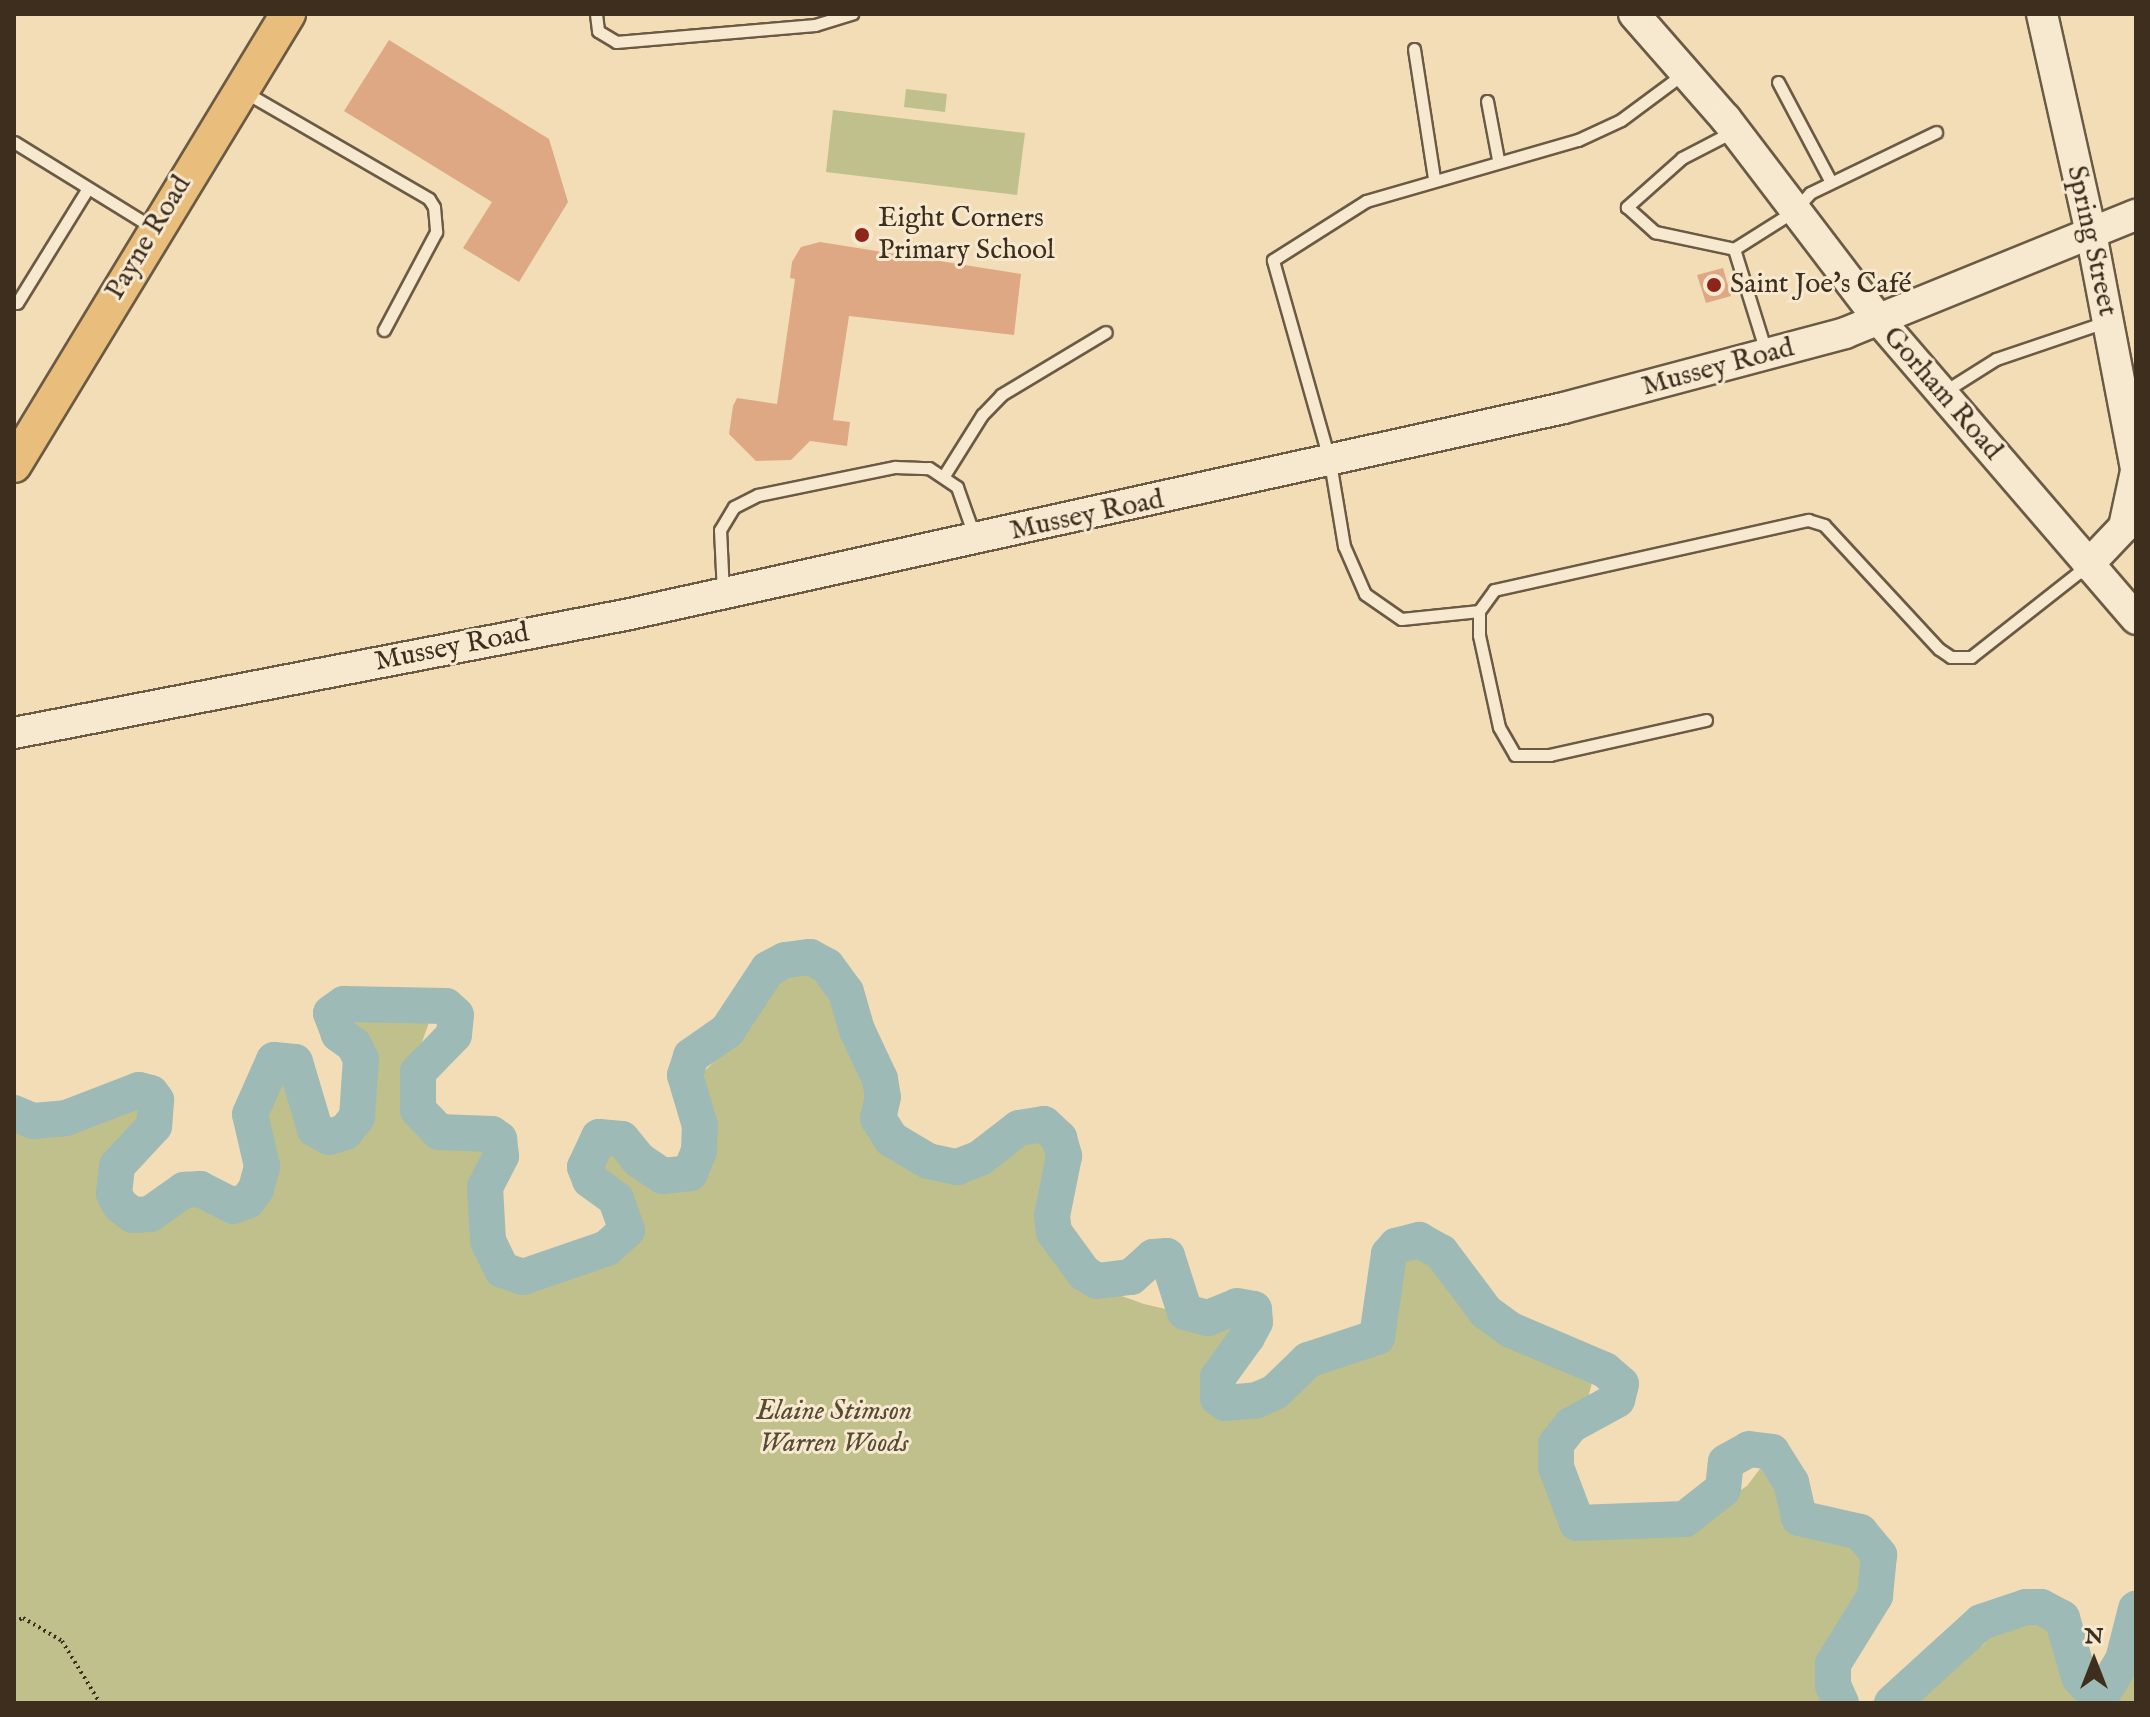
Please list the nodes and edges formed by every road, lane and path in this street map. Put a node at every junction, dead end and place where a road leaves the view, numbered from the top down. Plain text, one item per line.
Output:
1 (288, 14) edge
2 (596, 14) edge
3 (852, 14) edge
4 (1634, 14) edge
5 (2042, 14) edge
6 (1414, 49) dead end
7 (1686, 71) junction
8 (1778, 82) dead end
9 (239, 89) junction
10 (1487, 101) dead end
11 (1735, 130) junction
12 (1936, 132) dead end
13 (14, 142) edge
14 (1498, 159) junction
15 (1434, 178) junction
16 (1831, 182) junction
17 (88, 188) junction
18 (1794, 211) junction
19 (2136, 215) edge
20 (154, 229) junction
21 (2091, 233) junction
22 (1734, 249) junction
23 (17, 303) dead end
24 (1880, 321) junction
25 (2108, 321) junction
26 (384, 330) dead end
27 (1106, 332) dead end
28 (1767, 356) junction
29 (1942, 394) junction
30 (1330, 462) junction
31 (14, 465) edge
32 (2136, 470) edge
33 (945, 474) junction
34 (975, 539) junction
35 (2088, 565) junction
36 (723, 593) junction
37 (1479, 611) junction
38 (2136, 619) edge
39 (1706, 720) dead end
40 (14, 733) edge
41 (14, 1622) edge
42 (100, 1703) edge

1 - 9 main road, Payne Road
2 - 3 lane
4 - 7 street, Gorham Road
5 - 21 street, Spring Street
6 - 15 lane
7 - 11 street, Gorham Road
7 - 14 lane
8 - 16 lane
9 - 20 main road, Payne Road
9 - 26 lane
10 - 14 lane
11 - 18 street, Gorham Road
11 - 22 lane
12 - 16 lane
13 - 17 lane
14 - 15 lane
15 - 30 lane
16 - 18 lane
17 - 20 lane
17 - 23 lane
18 - 22 lane
18 - 24 street, Gorham Road
19 - 21 street, Mussey Road
20 - 31 main road, Payne Road
21 - 24 street, Mussey Road
21 - 25 street, Spring Street
22 - 28 lane
24 - 28 street, Mussey Road
24 - 29 street, Gorham Road
25 - 29 lane
25 - 32 street, Spring Street
27 - 33 lane
28 - 30 street, Mussey Road
29 - 35 street, Gorham Road
30 - 34 street, Mussey Road
30 - 37 lane
32 - 35 street, Spring Street
33 - 34 lane
33 - 36 lane
34 - 36 street, Mussey Road
35 - 37 lane
35 - 38 street, Gorham Road
36 - 40 street, Mussey Road
37 - 39 lane
41 - 42 path

